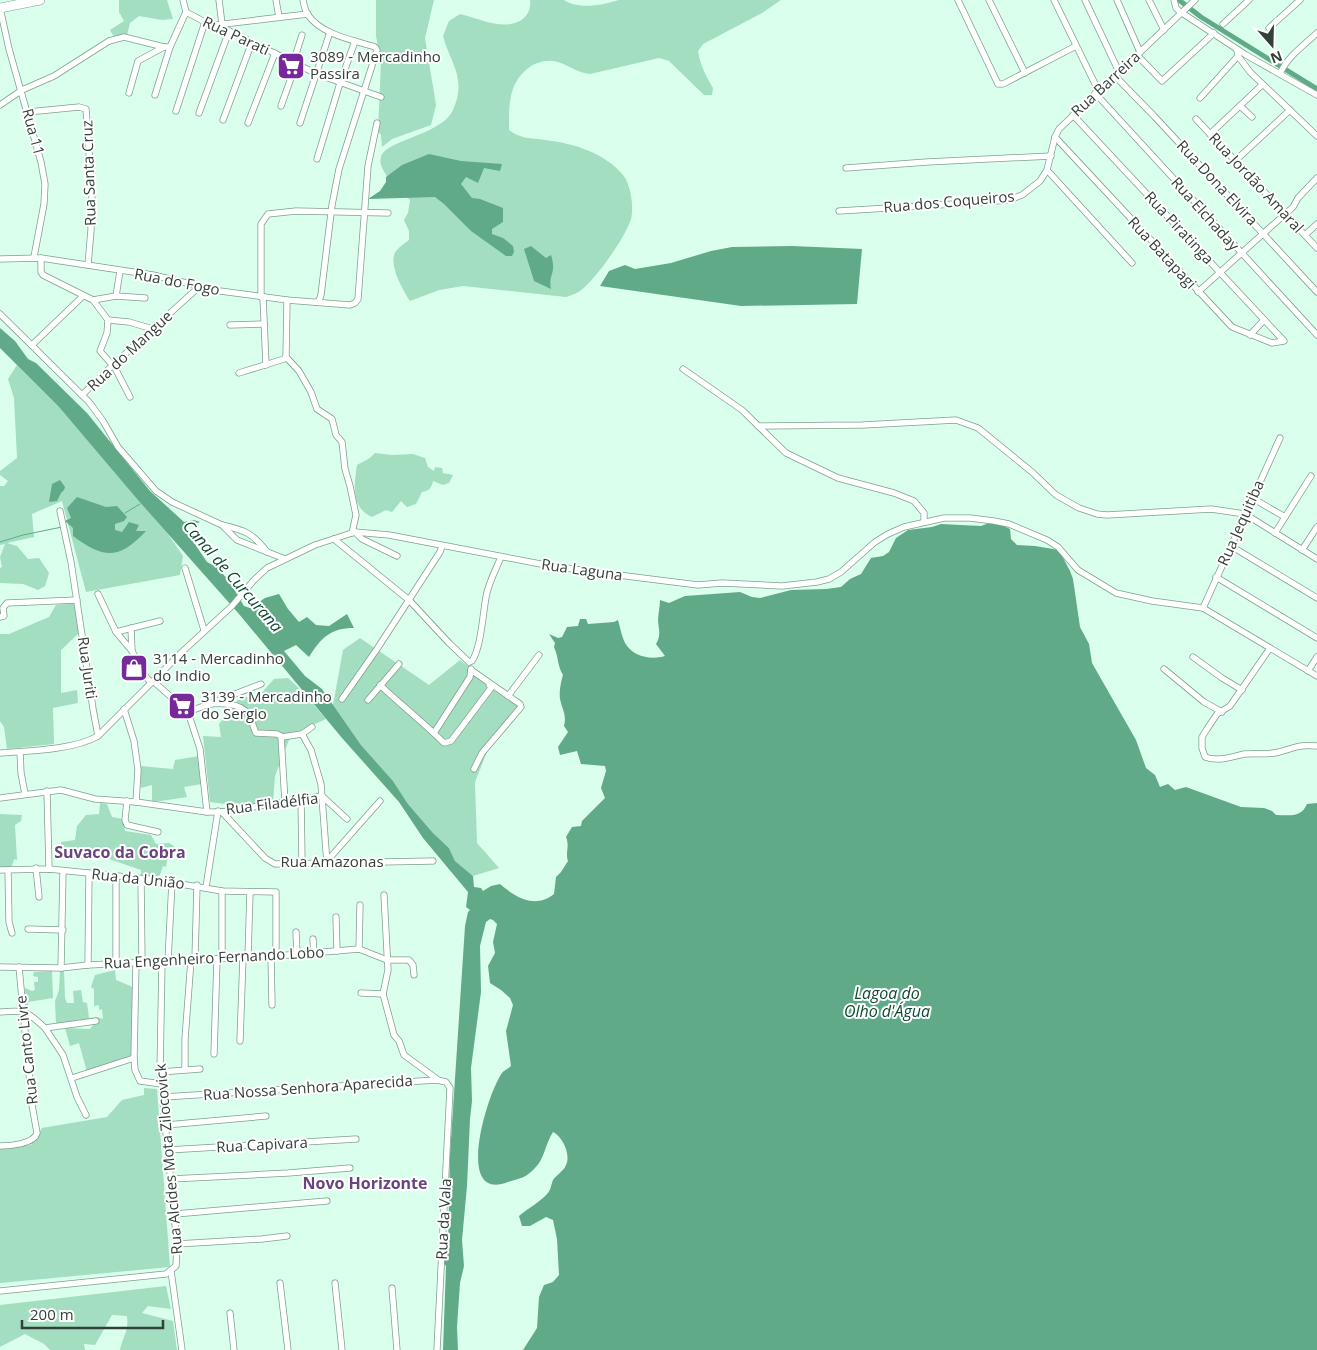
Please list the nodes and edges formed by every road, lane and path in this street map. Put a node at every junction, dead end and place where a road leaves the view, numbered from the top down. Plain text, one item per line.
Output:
1 (40, 0) edge
2 (183, 0) edge
3 (219, 0) edge
4 (276, 0) edge
5 (303, 0) edge
6 (958, 0) edge
7 (989, 0) edge
8 (1054, 0) edge
9 (1085, 0) edge
10 (1117, 0) edge
11 (1149, 0) edge
12 (1174, 0) edge
13 (1195, 0) edge
14 (1249, 0) edge
15 (1300, 0) edge
16 (0, 8) edge
17 (1185, 9) junction
18 (186, 12) junction
19 (308, 14) junction
20 (280, 17) junction
21 (205, 22) junction
22 (222, 24) junction
23 (1223, 24) dead end
24 (214, 25) junction
25 (1269, 28) dead end
26 (1164, 30) junction
27 (229, 31) junction
28 (330, 32) junction
29 (1214, 32) junction
30 (1317, 33) edge
31 (302, 35) dead end
32 (355, 41) junction
33 (252, 42) junction
34 (1076, 46) junction
35 (167, 47) junction
36 (1236, 48) junction
37 (275, 53) junction
38 (1139, 54) junction
39 (1238, 56) junction
40 (294, 64) junction
41 (1025, 72) junction
42 (317, 74) junction
43 (1117, 74) junction
44 (1280, 74) junction
45 (340, 83) junction
46 (1262, 85) junction
47 (22, 90) junction
48 (364, 91) junction
49 (1097, 92) junction
50 (129, 93) dead end
51 (156, 95) dead end
52 (1317, 95) edge
53 (381, 97) dead end
54 (1200, 98) dead end
55 (0, 106) edge
56 (281, 106) dead end
57 (1240, 106) junction
58 (176, 110) dead end
59 (1290, 110) junction
60 (28, 112) junction
61 (199, 113) dead end
62 (1073, 115) junction
63 (1252, 118) dead end
64 (1196, 119) dead end
65 (223, 120) dead end
66 (248, 123) dead end
67 (300, 123) dead end
68 (377, 123) dead end
69 (1210, 134) junction
70 (1317, 136) edge
71 (1054, 137) junction
72 (1051, 156) junction
73 (317, 159) dead end
74 (1235, 160) junction
75 (846, 168) dead end
76 (1047, 170) junction
77 (1317, 178) edge
78 (839, 210) dead end
79 (331, 211) junction
80 (364, 213) junction
81 (1284, 213) junction
82 (388, 214) dead end
83 (1317, 224) edge
84 (1263, 233) junction
85 (1305, 235) junction
86 (1317, 248) edge
87 (1242, 254) junction
88 (38, 258) junction
89 (0, 259) edge
90 (1132, 263) dead end
91 (88, 265) junction
92 (120, 271) junction
93 (1221, 273) junction
94 (200, 286) junction
95 (1198, 292) junction
96 (1317, 292) edge
97 (83, 296) junction
98 (116, 296) junction
99 (262, 297) junction
100 (146, 298) dead end
101 (94, 300) junction
102 (287, 300) junction
103 (316, 302) junction
104 (0, 314) edge
105 (108, 320) junction
106 (1264, 320) junction
107 (230, 324) dead end
108 (264, 324) junction
109 (153, 329) junction
110 (1317, 334) edge
111 (1250, 336) junction
112 (1284, 341) joint
113 (32, 345) junction
114 (286, 356) junction
115 (113, 365) junction
116 (266, 365) junction
117 (683, 369) dead end
118 (239, 373) dead end
119 (82, 395) junction
120 (130, 397) dead end
121 (758, 426) junction
122 (1280, 438) dead end
123 (1310, 476) dead end
124 (1252, 498) junction
125 (60, 510) dead end
126 (1245, 514) junction
127 (1285, 517) junction
128 (924, 522) junction
129 (222, 525) junction
130 (1317, 526) edge
131 (354, 533) junction
132 (1275, 533) junction
133 (334, 539) junction
134 (442, 546) junction
135 (1231, 546) junction
136 (1302, 550) junction
137 (267, 553) junction
138 (397, 556) dead end
139 (501, 557) junction
140 (285, 559) junction
141 (1317, 559) edge
142 (185, 568) dead end
143 (1216, 578) junction
144 (98, 594) dead end
145 (1317, 598) edge
146 (77, 600) junction
147 (409, 600) junction
148 (1203, 608) junction
149 (1, 617) edge
150 (160, 621) dead end
151 (131, 628) junction
152 (204, 630) junction
153 (116, 632) junction
154 (1317, 638) edge
155 (1270, 648) junction
156 (132, 650) junction
157 (539, 655) dead end
158 (1193, 656) dead end
159 (1317, 657) edge
160 (469, 662) junction
161 (399, 664) dead end
162 (1164, 669) dead end
163 (471, 670) junction
164 (1308, 671) junction
165 (1317, 676) edge
166 (152, 682) junction
167 (260, 684) dead end
168 (489, 684) junction
169 (380, 685) junction
170 (1242, 690) junction
171 (508, 696) junction
172 (342, 699) dead end
173 (368, 700) dead end
174 (206, 704) junction
175 (124, 709) junction
176 (188, 712) junction
177 (1222, 712) junction
178 (312, 727) dead end
179 (434, 733) junction
180 (302, 734) junction
181 (98, 736) junction
182 (282, 737) junction
183 (1317, 746) edge
184 (20, 752) junction
185 (0, 753) edge
186 (474, 769) dead end
187 (47, 791) junction
188 (25, 794) junction
189 (322, 796) junction
190 (0, 798) edge
191 (301, 798) junction
192 (126, 801) junction
193 (380, 801) dead end
194 (136, 802) junction
195 (285, 802) junction
196 (220, 811) junction
197 (207, 812) junction
198 (347, 819) dead end
199 (158, 832) dead end
200 (433, 861) dead end
201 (327, 862) junction
202 (302, 863) junction
203 (36, 868) junction
204 (50, 869) junction
205 (0, 870) edge
206 (8, 870) junction
207 (63, 871) junction
208 (89, 873) junction
209 (116, 877) junction
210 (141, 879) junction
211 (172, 882) junction
212 (197, 885) junction
213 (206, 888) junction
214 (222, 891) junction
215 (250, 892) junction
216 (384, 895) dead end
217 (39, 897) dead end
218 (360, 904) dead end
219 (336, 917) dead end
220 (28, 928) dead end
221 (63, 930) junction
222 (296, 932) dead end
223 (12, 933) dead end
224 (313, 938) dead end
225 (359, 949) junction
226 (337, 951) junction
227 (314, 954) junction
228 (297, 955) junction
229 (273, 956) junction
230 (246, 957) junction
231 (220, 958) junction
232 (193, 960) junction
233 (387, 960) junction
234 (165, 961) junction
235 (139, 963) junction
236 (116, 964) junction
237 (88, 965) junction
238 (19, 967) junction
239 (0, 968) edge
240 (61, 968) junction
241 (414, 975) dead end
242 (361, 993) dead end
243 (383, 994) junction
244 (272, 1005) dead end
245 (23, 1010) junction
246 (0, 1012) edge
247 (96, 1021) dead end
248 (44, 1028) junction
249 (240, 1041) dead end
250 (214, 1054) dead end
251 (134, 1058) junction
252 (200, 1069) dead end
253 (185, 1070) junction
254 (160, 1072) junction
255 (72, 1078) junction
256 (437, 1080) junction
257 (162, 1084) junction
258 (163, 1097) junction
259 (86, 1115) dead end
260 (266, 1116) dead end
261 (166, 1125) junction
262 (356, 1139) dead end
263 (0, 1146) edge
264 (168, 1150) junction
265 (350, 1168) dead end
266 (170, 1179) junction
267 (327, 1201) dead end
268 (175, 1214) junction
269 (286, 1236) dead end
270 (177, 1244) junction
271 (171, 1271) junction
272 (280, 1283) dead end
273 (335, 1283) dead end
274 (392, 1288) dead end
275 (0, 1290) edge
276 (230, 1313) dead end
277 (182, 1350) edge
278 (234, 1350) edge
279 (288, 1350) edge
280 (342, 1350) edge
281 (396, 1350) edge
282 (437, 1350) edge

1 - 16 main road
2 - 18 street, Rua Parati
3 - 22 street
4 - 20 street
5 - 19 street
6 - 41 street
7 - 41 street
8 - 34 street, Rua Elchaday
9 - 43 street, Rua Dona Elvira
10 - 38 street
11 - 26 street
12 - 17 street
13 - 17 street, Rua Barreira
14 - 23 street
15 - 25 street
16 - 47 street, Rua 11
17 - 26 street, Rua Barreira
17 - 29 street
18 - 21 street, Rua Parati
18 - 35 street
19 - 20 street
19 - 28 street
20 - 22 street
21 - 24 street, Rua Parati
21 - 58 street
22 - 24 street
24 - 27 street, Rua Parati
26 - 38 street, Rua Barreira
27 - 33 street, Rua Parati
27 - 61 street
28 - 32 street
28 - 42 street
29 - 36 street
29 - 38 street
30 - 44 street
31 - 40 street
32 - 45 street
32 - 48 street
33 - 37 street, Rua Parati
33 - 65 street
34 - 41 street
34 - 49 street, Rua Elchaday
35 - 47 street
35 - 50 street
35 - 51 street
36 - 39 street
36 - 44 street
37 - 40 street, Rua Parati
37 - 66 street
38 - 43 street, Rua Barreira
39 - 46 street
39 - 54 street
40 - 42 street, Rua Parati
40 - 56 street
42 - 45 street, Rua Parati
42 - 67 street
43 - 49 street, Rua Barreira
43 - 84 street, Rua Dona Elvira
44 - 52 street
45 - 48 street, Rua Parati
45 - 73 street
46 - 57 street
46 - 59 street
47 - 55 street
47 - 60 street, Rua 11
48 - 53 street, Rua Parati
48 - 79 street
49 - 62 street, Rua Barreira
49 - 87 street, Rua Elchaday
57 - 63 street
57 - 69 street
59 - 70 street
59 - 74 street
60 - 88 street, Rua 11
60 - 91 street, Rua Santa Cruz
62 - 71 street, Rua Barreira
62 - 93 street, Rua Piratinga
64 - 69 street, Rua Jordão Amaral
68 - 80 street
69 - 74 street, Rua Jordão Amaral
71 - 72 street
71 - 95 street, Rua Batapagi
72 - 75 street
72 - 76 street
74 - 81 street, Rua Jordão Amaral
76 - 78 street, Rua dos Coqueiros
76 - 90 street
77 - 81 street
79 - 80 street
79 - 99 street
79 - 103 street
80 - 82 street
80 - 103 street, Rua do Fogo
81 - 84 street
81 - 85 street, Rua Jordão Amaral
83 - 85 street
84 - 87 street
84 - 96 street, Rua Dona Elvira
85 - 86 street, Rua Jordão Amaral
87 - 93 street
87 - 110 street, Rua Elchaday
88 - 89 street, Rua do Fogo
88 - 91 street, Rua do Fogo
88 - 97 street
91 - 92 street, Rua do Fogo
92 - 94 street, Rua do Fogo
92 - 98 street
93 - 95 street
93 - 106 street, Rua Piratinga
94 - 99 street, Rua do Fogo
94 - 109 street, Rua do Mangue
95 - 111 street, Rua Batapagi
97 - 101 street
97 - 113 street
98 - 100 street
98 - 101 street
99 - 102 street, Rua do Fogo
99 - 108 street
101 - 105 street
102 - 103 street, Rua do Fogo
102 - 114 street
104 - 113 street
105 - 109 street
105 - 115 street
106 - 111 street
106 - 112 street, Rua Piratinga
107 - 108 street
108 - 116 street
109 - 115 street, Rua do Mangue
111 - 112 street, Rua Batapagi
113 - 119 street
114 - 116 street
114 - 131 street
115 - 119 street, Rua do Mangue
115 - 120 street
116 - 118 street
117 - 121 street
119 - 129 street
121 - 126 street
121 - 128 street
122 - 124 street, Rua Jequitiba
123 - 127 street
124 - 126 street, Rua Jequitiba
124 - 127 street
125 - 146 street, Rua Juriti
126 - 132 street
126 - 135 street, Rua Jequitiba
127 - 132 street
128 - 139 street, Rua Laguna
128 - 148 street, Rua Laguna
129 - 137 street
129 - 137 street
130 - 136 street
131 - 133 street, Rua Laguna
131 - 134 street, Rua Laguna
131 - 138 street
132 - 136 street
133 - 140 street, Rua Laguna
133 - 147 street
134 - 139 street, Rua Laguna
134 - 147 street
135 - 143 street, Rua Jequitiba
135 - 145 street
136 - 141 street
137 - 140 street
139 - 160 street
140 - 152 street, Rua Laguna
142 - 152 street
143 - 148 street, Rua Jequitiba
143 - 154 street
144 - 153 street
146 - 149 street
146 - 181 street, Rua Juriti
147 - 160 street
147 - 172 street
148 - 155 street
150 - 151 street
151 - 153 street
151 - 156 street
152 - 166 street, Rua Laguna
153 - 156 street
155 - 164 street
155 - 170 street
156 - 166 street
157 - 171 street
158 - 170 street
159 - 164 street
160 - 163 street
161 - 169 street
162 - 177 street
163 - 168 street
163 - 179 street
164 - 165 street
166 - 175 street, Rua Laguna
166 - 176 street
167 - 174 street
168 - 171 street
168 - 179 street
169 - 173 street
169 - 179 street
170 - 177 street
171 - 186 street
174 - 176 street
174 - 182 street
175 - 181 street, Rua Laguna
175 - 194 street
176 - 197 street
177 - 183 street
178 - 180 street
180 - 182 street
180 - 189 street
181 - 184 street, Rua Laguna
182 - 195 street
184 - 185 street, Rua Laguna
184 - 188 street
187 - 188 street, Rua Filadélfia
187 - 192 street, Rua Filadélfia
187 - 204 street
188 - 190 street, Rua Filadélfia
189 - 191 street, Rua Filadélfia
189 - 198 street, Rua Filadélfia
189 - 201 street
191 - 195 street, Rua Filadélfia
191 - 202 street
192 - 194 street, Rua Filadélfia
192 - 199 street
193 - 201 street
194 - 197 street, Rua Filadélfia
195 - 196 street, Rua Filadélfia
196 - 197 street, Rua Filadélfia
196 - 202 street, Rua Amazonas
196 - 213 street
200 - 201 street, Rua Amazonas
201 - 202 street, Rua Amazonas
203 - 204 street, Rua da União
203 - 206 street, Rua da União
203 - 217 street
204 - 207 street, Rua da União
205 - 206 street, Rua da União
206 - 223 street
207 - 208 street, Rua da União
207 - 221 street
208 - 209 street, Rua da União
208 - 237 street
209 - 210 street, Rua da União
209 - 236 street
210 - 211 street, Rua da União
210 - 235 street
211 - 212 street, Rua da União
211 - 234 street, Rua Alcídes Mota Zilocovick
212 - 213 street, Rua da União
212 - 232 street
213 - 214 street, Rua da União
214 - 215 street, Rua da União
214 - 231 street
215 - 229 street, Rua da União
215 - 230 street
216 - 233 street
218 - 225 street
219 - 226 street
220 - 221 street
221 - 240 street
222 - 228 street
224 - 227 street
225 - 226 street, Rua Engenheiro Fernando Lobo
225 - 233 street, Rua Engenheiro Fernando Lobo
226 - 227 street, Rua Engenheiro Fernando Lobo
227 - 228 street, Rua Engenheiro Fernando Lobo
228 - 229 street, Rua Engenheiro Fernando Lobo
229 - 230 street, Rua Engenheiro Fernando Lobo
229 - 244 street
230 - 231 street, Rua Engenheiro Fernando Lobo
230 - 249 street
231 - 232 street, Rua Engenheiro Fernando Lobo
231 - 250 street
232 - 234 street, Rua Engenheiro Fernando Lobo
232 - 253 street
233 - 241 street, Rua Engenheiro Fernando Lobo
233 - 243 street
234 - 235 street, Rua Engenheiro Fernando Lobo
234 - 254 street, Rua Alcídes Mota Zilocovick
235 - 236 street, Rua Engenheiro Fernando Lobo
235 - 251 street
236 - 237 street, Rua Engenheiro Fernando Lobo
237 - 240 street, Rua Engenheiro Fernando Lobo
238 - 239 street, Rua Engenheiro Fernando Lobo
238 - 240 street, Rua Engenheiro Fernando Lobo
238 - 245 street, Rua Canto Livre
242 - 243 street
243 - 256 street
245 - 246 street
245 - 248 street
245 - 263 street, Rua Canto Livre
247 - 248 street
248 - 255 street
251 - 255 street
251 - 257 street
252 - 253 street, Rua Nossa Senhora Aparecida
253 - 254 street, Rua Nossa Senhora Aparecida
254 - 257 street, Rua Alcídes Mota Zilocovick
255 - 259 street
256 - 258 street, Rua Nossa Senhora Aparecida
256 - 282 street, Rua da Vala
257 - 258 street, Rua Alcídes Mota Zilocovick
258 - 261 street, Rua Alcídes Mota Zilocovick
260 - 261 street
261 - 264 street, Rua Alcídes Mota Zilocovick
262 - 264 street, Rua Capivara
264 - 266 street, Rua Alcídes Mota Zilocovick
265 - 266 street
266 - 268 street, Rua Alcídes Mota Zilocovick
267 - 268 street
268 - 270 street, Rua Alcídes Mota Zilocovick
269 - 270 street
270 - 271 street, Rua Alcídes Mota Zilocovick
271 - 275 street, Rua Alcídes Mota Zilocovick
271 - 277 street
272 - 279 street
273 - 280 street
274 - 281 street
276 - 278 street

